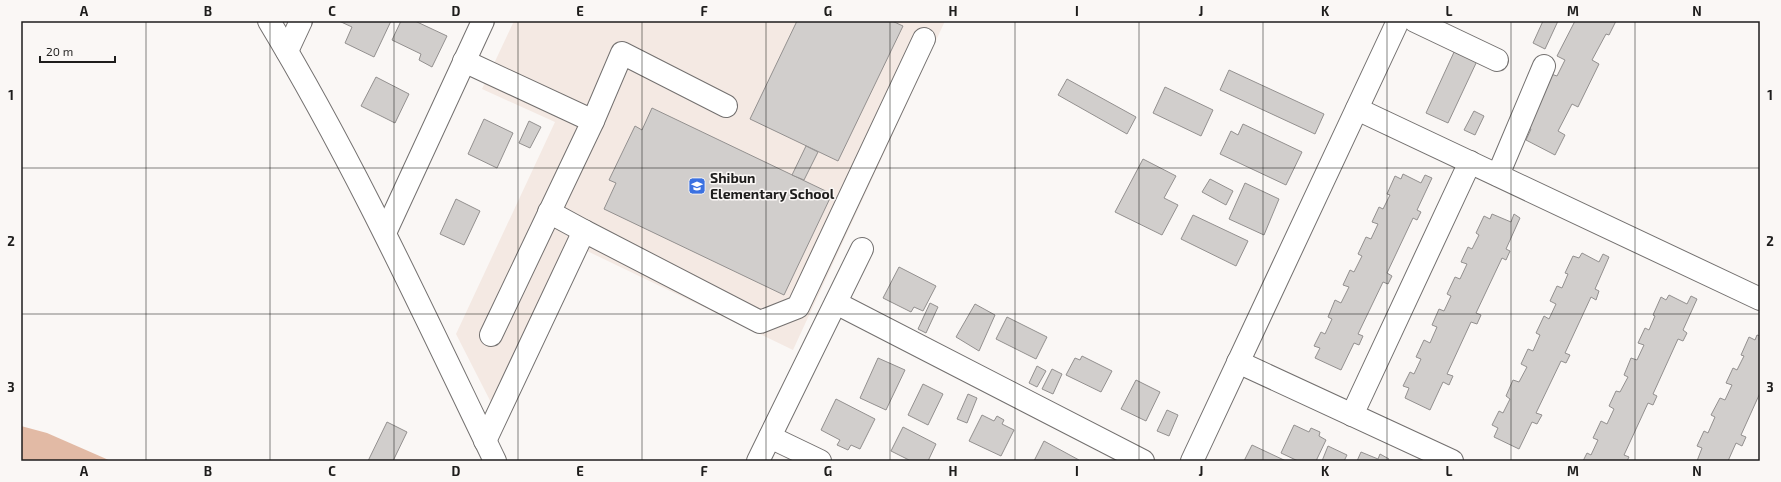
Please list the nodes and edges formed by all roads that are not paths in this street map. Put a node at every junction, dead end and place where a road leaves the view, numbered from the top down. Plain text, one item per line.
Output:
1 (269, 21) edge
2 (301, 21) edge
3 (483, 21) edge
4 (1398, 21) edge
5 (1414, 21) edge
6 (924, 39) dead end
7 (287, 51) junction
8 (1497, 60) dead end
9 (464, 61) junction
10 (1544, 66) dead end
11 (726, 106) dead end
12 (1357, 109) junction
13 (593, 121) junction
14 (1470, 162) junction
15 (1498, 175) junction
16 (549, 212) junction
17 (584, 231) junction
18 (385, 232) junction
19 (862, 249) dead end
20 (1760, 299) edge
21 (836, 303) junction
22 (491, 335) dead end
23 (1238, 362) junction
24 (1352, 415) junction
25 (770, 437) junction
26 (485, 441) junction
27 (495, 461) edge
28 (758, 461) edge
29 (820, 461) edge
30 (1143, 461) edge
31 (1192, 461) edge
32 (1452, 461) edge

1 - 7 street
2 - 7 street
3 - 9 street
4 - 12 street
5 - 8 street
6 - 17 street
7 - 18 street
9 - 13 street
9 - 18 street
10 - 15 street
11 - 13 street
12 - 14 street
12 - 23 street
13 - 16 street
14 - 15 street
14 - 24 street
15 - 20 street
16 - 17 street
16 - 22 street
17 - 26 street
18 - 26 street
19 - 21 street
21 - 25 street
21 - 30 street
23 - 24 street
23 - 31 street
24 - 32 street
25 - 28 street
25 - 29 street
26 - 27 street

